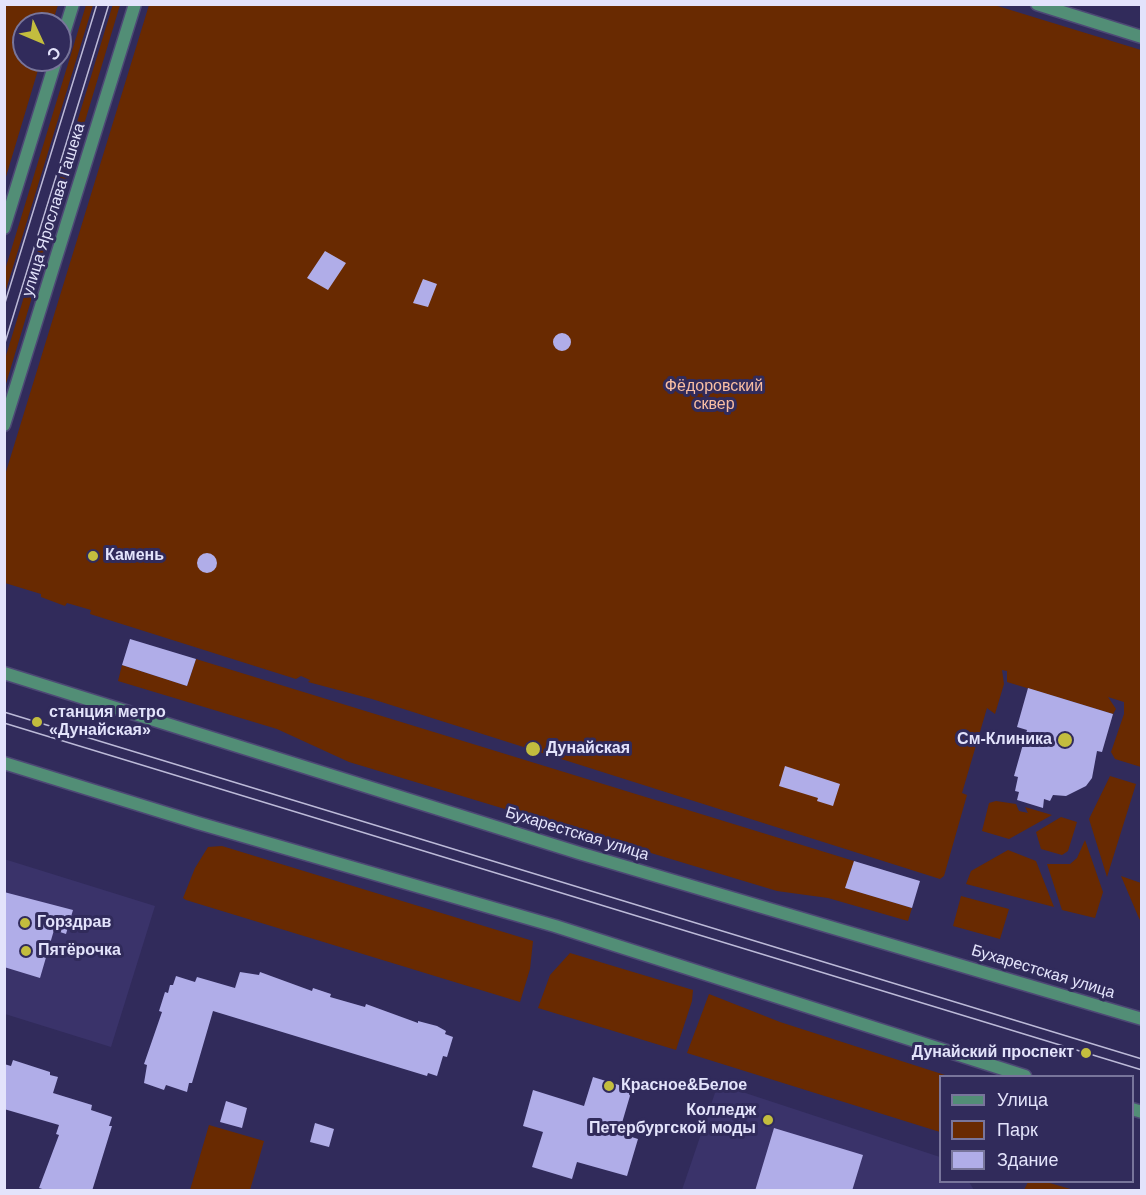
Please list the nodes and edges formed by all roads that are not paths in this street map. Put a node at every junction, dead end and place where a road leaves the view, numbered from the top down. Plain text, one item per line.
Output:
1 (135, 4) edge
2 (1037, 4) edge
3 (1142, 37) edge
4 (52, 72) edge
5 (4, 228) edge
6 (4, 425) edge
7 (4, 673) edge
8 (4, 763) edge
9 (1142, 1019) edge
10 (1019, 1075) edge

1 - 6 street, улица Ярослава Гашека
2 - 3 street
4 - 5 street
7 - 9 street, Бухарестская улица
8 - 10 street

